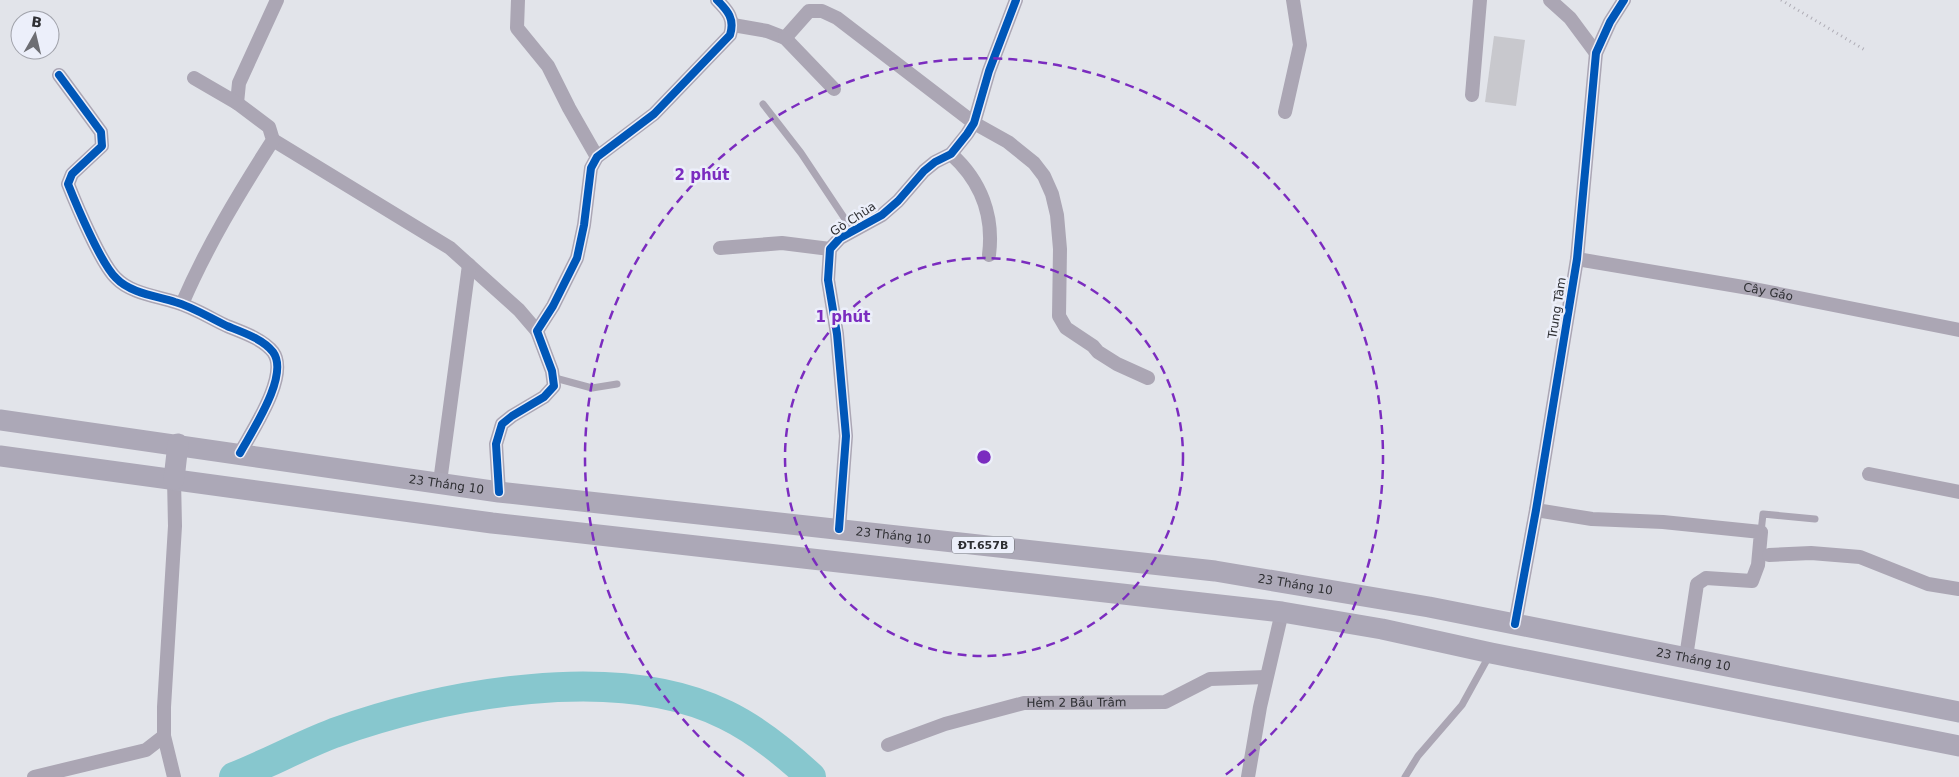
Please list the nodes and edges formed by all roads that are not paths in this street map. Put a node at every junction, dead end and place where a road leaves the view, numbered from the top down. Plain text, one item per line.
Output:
1 (277, 0) edge
2 (518, 0) edge
3 (717, 0) edge
4 (1016, 0) edge
5 (1293, 0) edge
6 (1480, 0) edge
7 (1550, 0) edge
8 (1624, 0) edge
9 (733, 24) junction
10 (785, 38) junction
11 (1596, 52) junction
12 (59, 75) dead end
13 (194, 78) dead end
14 (834, 89) dead end
15 (1472, 95) dead end
16 (237, 103) junction
17 (763, 104) dead end
18 (1284, 112) dead end
19 (974, 123) junction
20 (273, 140) junction
21 (951, 154) junction
22 (597, 157) junction
23 (854, 231) junction
24 (720, 248) dead end
25 (830, 249) junction
26 (989, 255) dead end
27 (1577, 259) junction
28 (470, 265) junction
29 (182, 304) junction
30 (537, 330) junction
31 (1959, 330) edge
32 (555, 378) junction
33 (1148, 378) dead end
34 (617, 384) dead end
35 (0, 420) edge
36 (178, 444) junction
37 (240, 453) junction
38 (0, 456) edge
39 (1869, 474) dead end
40 (174, 479) junction
41 (440, 482) junction
42 (499, 492) junction
43 (1959, 492) edge
44 (1536, 510) junction
45 (1815, 519) dead end
46 (839, 529) junction
47 (1761, 532) junction
48 (1769, 555) dead end
49 (1959, 589) edge
50 (1282, 612) junction
51 (1515, 624) junction
52 (1500, 655) junction
53 (1686, 657) junction
54 (1266, 677) junction
55 (1959, 712) edge
56 (164, 736) junction
57 (888, 745) dead end
58 (1959, 746) edge
59 (34, 777) edge
60 (174, 777) edge
61 (1248, 777) edge
62 (1405, 777) edge

1 - 16 street
2 - 22 street
3 - 9 street
4 - 19 street, Gò Chùa
5 - 18 street
6 - 15 street
7 - 11 street
8 - 11 street, Trung Tâm
9 - 10 street
9 - 22 street
10 - 14 street
10 - 19 street
11 - 27 street, Trung Tâm
12 - 29 street
13 - 16 street
16 - 20 street
17 - 23 lane
19 - 21 street, Gò Chùa
19 - 33 street
20 - 28 street
20 - 29 street
21 - 23 street, Gò Chùa
21 - 26 street
22 - 30 street
23 - 25 street, Gò Chùa
24 - 25 street
25 - 46 street, Gò Chùa
27 - 31 street, Cây Gáo
27 - 44 street, Trung Tâm
28 - 30 street
28 - 41 street
29 - 37 street
30 - 32 street
32 - 34 lane
32 - 42 street
35 - 36 main road, 23 Tháng 10 / ĐT.657B
36 - 37 main road, 23 Tháng 10 / ĐT.657B
36 - 40 main road
37 - 41 main road, 23 Tháng 10 / ĐT.657B
38 - 40 main road
39 - 43 street
40 - 50 main road
40 - 56 street
41 - 42 main road, 23 Tháng 10 / ĐT.657B
42 - 46 main road, 23 Tháng 10 / ĐT.657B
44 - 47 street
44 - 51 street, Trung Tâm
45 - 47 lane
46 - 51 main road, 23 Tháng 10 / ĐT.657B
47 - 53 street
48 - 49 street
50 - 52 main road
50 - 54 street
51 - 52 main road
51 - 53 main road, 23 Tháng 10 / ĐT.657B
52 - 58 main road
52 - 62 lane
53 - 55 main road, 23 Tháng 10 / ĐT.657B
54 - 57 street, Hẻm 2 Bầu Trâm
54 - 61 street
56 - 59 street
56 - 60 street

